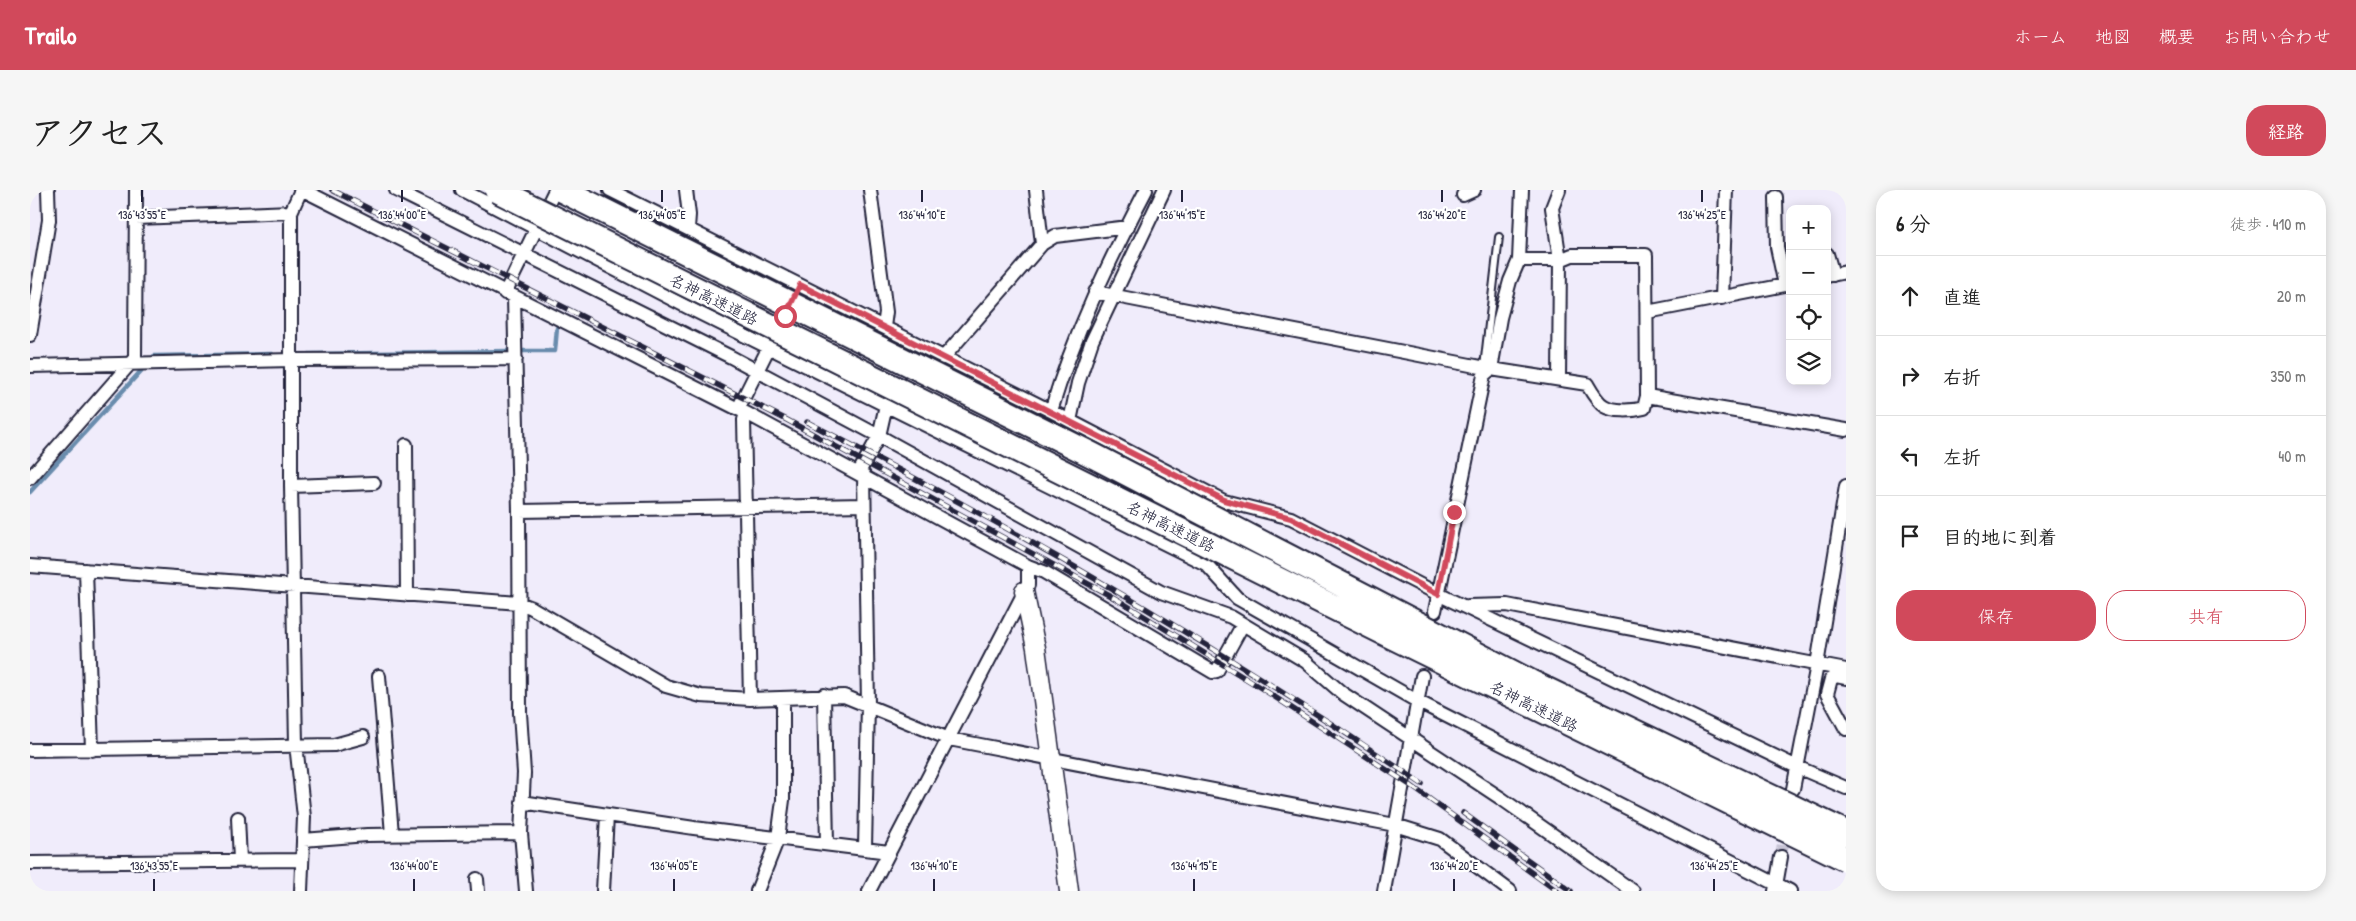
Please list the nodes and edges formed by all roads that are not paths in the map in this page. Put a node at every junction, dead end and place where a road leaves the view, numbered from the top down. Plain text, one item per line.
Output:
1 (48, 190) edge
2 (136, 190) edge
3 (302, 190) edge
4 (396, 190) edge
5 (462, 190) edge
6 (497, 190) edge
7 (555, 190) edge
8 (562, 190) edge
9 (610, 190) edge
10 (686, 190) edge
11 (870, 190) edge
12 (1036, 190) edge
13 (1146, 190) edge
14 (1164, 190) edge
15 (1522, 190) edge
16 (1559, 190) edge
17 (1726, 190) edge
18 (1776, 197) dead end
19 (291, 212) junction
20 (136, 218) junction
21 (1128, 227) junction
22 (537, 228) junction
23 (688, 228) junction
24 (1499, 237) dead end
25 (1042, 244) junction
26 (524, 254) junction
27 (1519, 260) junction
28 (1560, 260) junction
29 (1846, 272) edge
30 (1831, 275) edge
31 (1786, 280) edge
32 (1786, 284) edge
33 (800, 285) junction
34 (1095, 292) junction
35 (509, 295) junction
36 (1112, 297) junction
37 (1722, 298) junction
38 (1647, 312) junction
39 (884, 327) junction
40 (30, 335) edge
41 (910, 341) junction
42 (769, 348) junction
43 (942, 358) junction
44 (516, 359) junction
45 (292, 360) junction
46 (132, 364) junction
47 (30, 366) edge
48 (1488, 368) junction
49 (757, 371) junction
50 (1559, 379) junction
51 (1647, 396) junction
52 (882, 404) junction
53 (742, 411) junction
54 (1051, 411) junction
55 (1070, 421) junction
56 (1846, 430) edge
57 (879, 436) junction
58 (406, 445) dead end
59 (861, 474) junction
60 (30, 478) edge
61 (374, 483) dead end
62 (291, 486) junction
63 (1846, 486) edge
64 (864, 505) junction
65 (747, 508) junction
66 (519, 511) junction
67 (30, 566) edge
68 (1028, 566) junction
69 (86, 570) junction
70 (293, 586) junction
71 (1024, 591) junction
72 (1438, 594) junction
73 (407, 595) junction
74 (519, 604) junction
75 (1463, 606) junction
76 (1435, 612) dead end
77 (1243, 624) junction
78 (1817, 665) junction
79 (1846, 670) edge
80 (379, 676) dead end
81 (1422, 676) dead end
82 (1846, 678) edge
83 (824, 695) junction
84 (783, 698) junction
85 (750, 699) junction
86 (1416, 701) junction
87 (868, 704) junction
88 (1846, 729) edge
89 (363, 737) dead end
90 (949, 739) junction
91 (1410, 739) junction
92 (296, 744) junction
93 (30, 750) edge
94 (92, 750) junction
95 (1051, 759) junction
96 (1797, 768) junction
97 (1846, 788) edge
98 (1793, 789) dead end
99 (522, 802) junction
100 (607, 815) junction
101 (238, 818) dead end
102 (1396, 825) junction
103 (521, 833) junction
104 (1846, 833) edge
105 (392, 834) junction
106 (778, 838) junction
107 (303, 840) junction
108 (827, 844) junction
109 (865, 848) junction
110 (889, 852) junction
111 (1781, 857) tunnel mouth
112 (1846, 859) edge
113 (240, 860) junction
114 (302, 860) junction
115 (30, 863) edge
116 (1775, 887) edge
117 (301, 891) edge
118 (526, 891) edge
119 (604, 891) edge
120 (757, 891) edge
121 (869, 891) edge
122 (1069, 891) edge
123 (1384, 891) edge
124 (1510, 891) edge
125 (1633, 891) edge
126 (1790, 891) edge

1 - 40 street
2 - 20 street
3 - 19 street
3 - 35 street
4 - 26 street
5 - 22 street
6 - 112 highway, 名神高速道路, bridge
7 - 22 street
8 - 104 highway, 名神高速道路, bridge
9 - 23 street
10 - 23 street
11 - 39 street
12 - 25 street
13 - 21 street
14 - 36 street
15 - 27 street
16 - 28 street
17 - 37 street
18 - 31 street
19 - 20 street
19 - 45 street
20 - 46 street
21 - 25 street
21 - 34 street
22 - 26 street
22 - 42 street
23 - 33 street
24 - 48 lane
25 - 43 street
26 - 35 street
26 - 49 street
27 - 28 street
27 - 48 street
28 - 38 street
28 - 50 street
29 - 30 street
32 - 37 street
33 - 39 street
33 - 42 street
34 - 36 street
34 - 54 street
35 - 44 street
35 - 53 street
36 - 48 street
36 - 55 street
37 - 38 street
38 - 51 street
39 - 41 street
41 - 43 street
41 - 52 street
42 - 49 street
42 - 52 street
43 - 54 street
44 - 45 street
44 - 66 street
45 - 46 street
45 - 62 street
46 - 47 street
46 - 60 street
48 - 50 street
48 - 72 street
49 - 53 street
49 - 57 street
50 - 51 street
51 - 56 street
52 - 57 street
52 - 86 street
53 - 59 street
53 - 65 street
54 - 55 street
55 - 72 street
57 - 59 street
57 - 77 street
58 - 73 street
59 - 64 street
59 - 68 street
61 - 62 street
62 - 70 street
63 - 78 street
64 - 65 street
64 - 87 street
65 - 66 street
65 - 85 street
66 - 74 street
67 - 69 street
68 - 71 street
68 - 77 street
69 - 70 street
69 - 94 street
70 - 73 street
70 - 92 street
71 - 90 street
71 - 95 street
72 - 75 street
72 - 76 street
73 - 74 street
74 - 85 street
74 - 99 street
75 - 78 street
75 - 96 street
77 - 91 street
78 - 79 street
78 - 96 street
80 - 105 street
81 - 86 street
82 - 88 street
83 - 84 street
83 - 87 street
83 - 108 street
84 - 85 street
84 - 106 street
86 - 91 street
86 - 116 street
87 - 90 street
87 - 109 street
89 - 92 street
90 - 95 street
90 - 110 street
91 - 102 street
91 - 125 street
92 - 94 street
92 - 107 street
93 - 94 street
95 - 102 street
95 - 122 street
96 - 97 street
96 - 98 street
99 - 100 street
99 - 103 street
100 - 106 street
100 - 119 street
101 - 113 street
102 - 123 street
102 - 124 street
103 - 105 street
103 - 118 street
105 - 107 street
106 - 108 street
106 - 120 street
107 - 114 street
108 - 109 street
109 - 110 street
110 - 121 street
111 - 116 street
113 - 114 street
113 - 115 street
114 - 117 street
116 - 126 street

